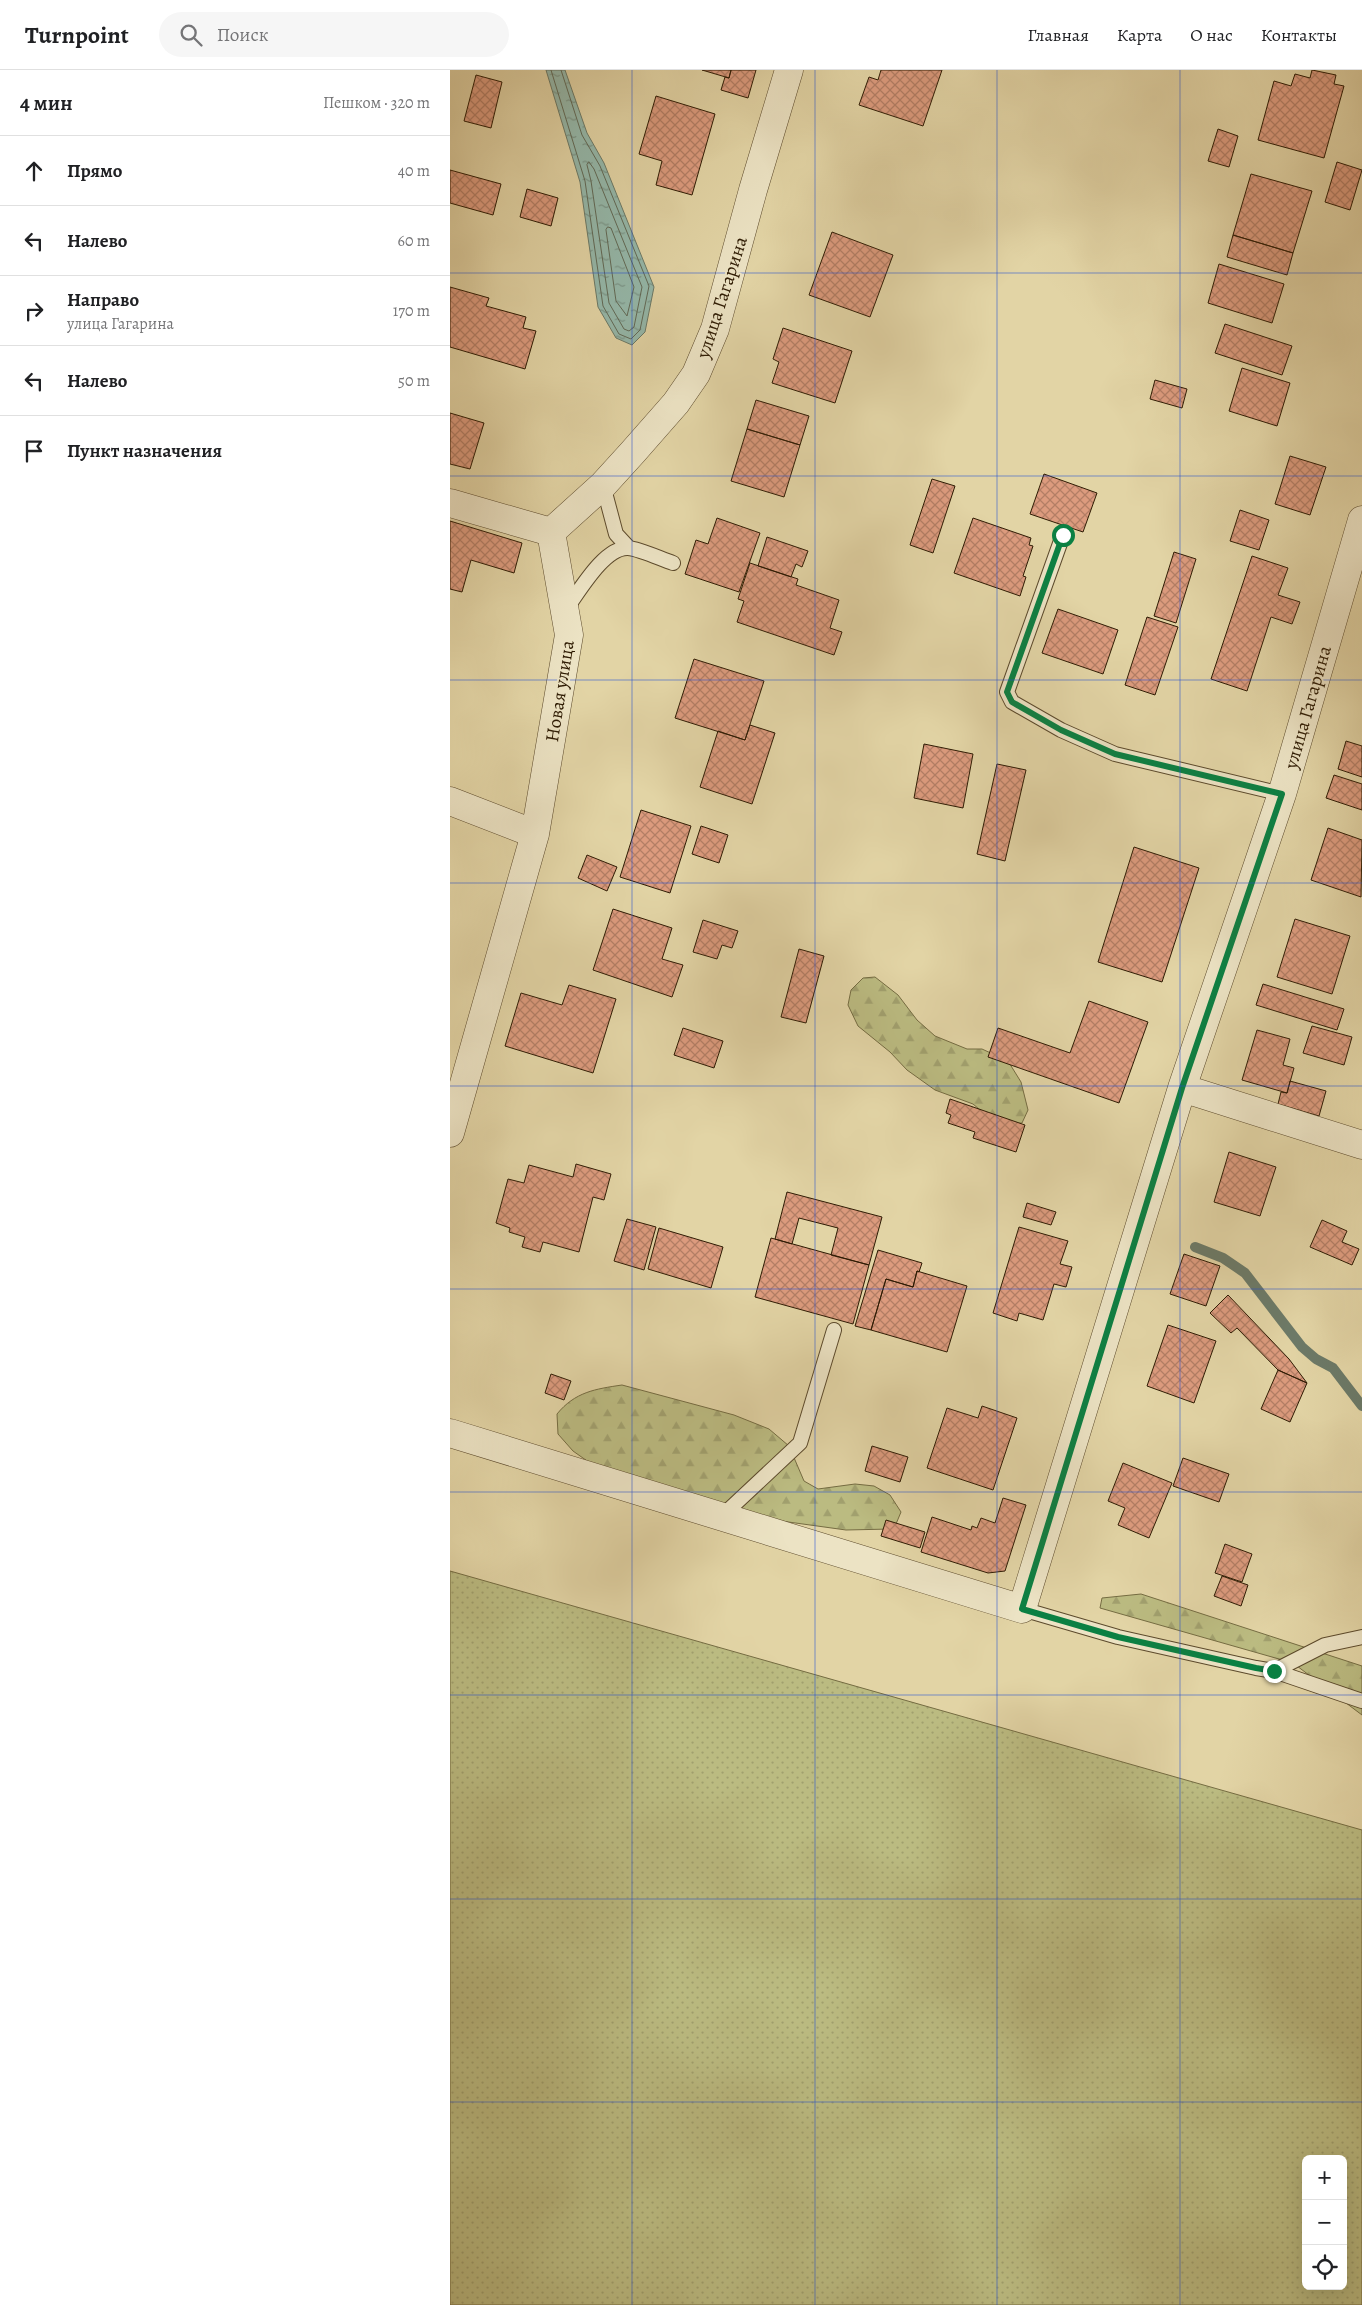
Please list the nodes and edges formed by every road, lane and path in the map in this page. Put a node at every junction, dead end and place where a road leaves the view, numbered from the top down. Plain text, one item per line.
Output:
1 (790, 70) edge
2 (603, 485) junction
3 (450, 503) edge
4 (1362, 520) edge
5 (551, 532) junction
6 (1063, 535) dead end
7 (629, 548) junction
8 (673, 563) dead end
9 (566, 610) junction
10 (1282, 794) junction
11 (450, 801) edge
12 (535, 834) junction
13 (1182, 1088) junction
14 (450, 1133) edge
15 (1362, 1146) edge
16 (834, 1330) dead end
17 (450, 1433) edge
18 (721, 1516) junction
19 (1022, 1609) junction
20 (1362, 1637) edge
21 (1274, 1671) junction
22 (1362, 1701) edge

1 - 2 street, улица Гагарина
2 - 5 street, улица Гагарина
2 - 7 lane
3 - 5 street
4 - 10 street, улица Гагарина
5 - 9 street, Новая улица
6 - 10 lane
7 - 8 lane
7 - 9 lane
9 - 12 street, Новая улица
10 - 13 street, улица Гагарина
11 - 12 street
12 - 14 street, Новая улица
13 - 15 street
13 - 19 street, улица Гагарина
16 - 18 lane
17 - 18 street
18 - 19 street
19 - 21 lane
20 - 21 lane
21 - 22 lane

